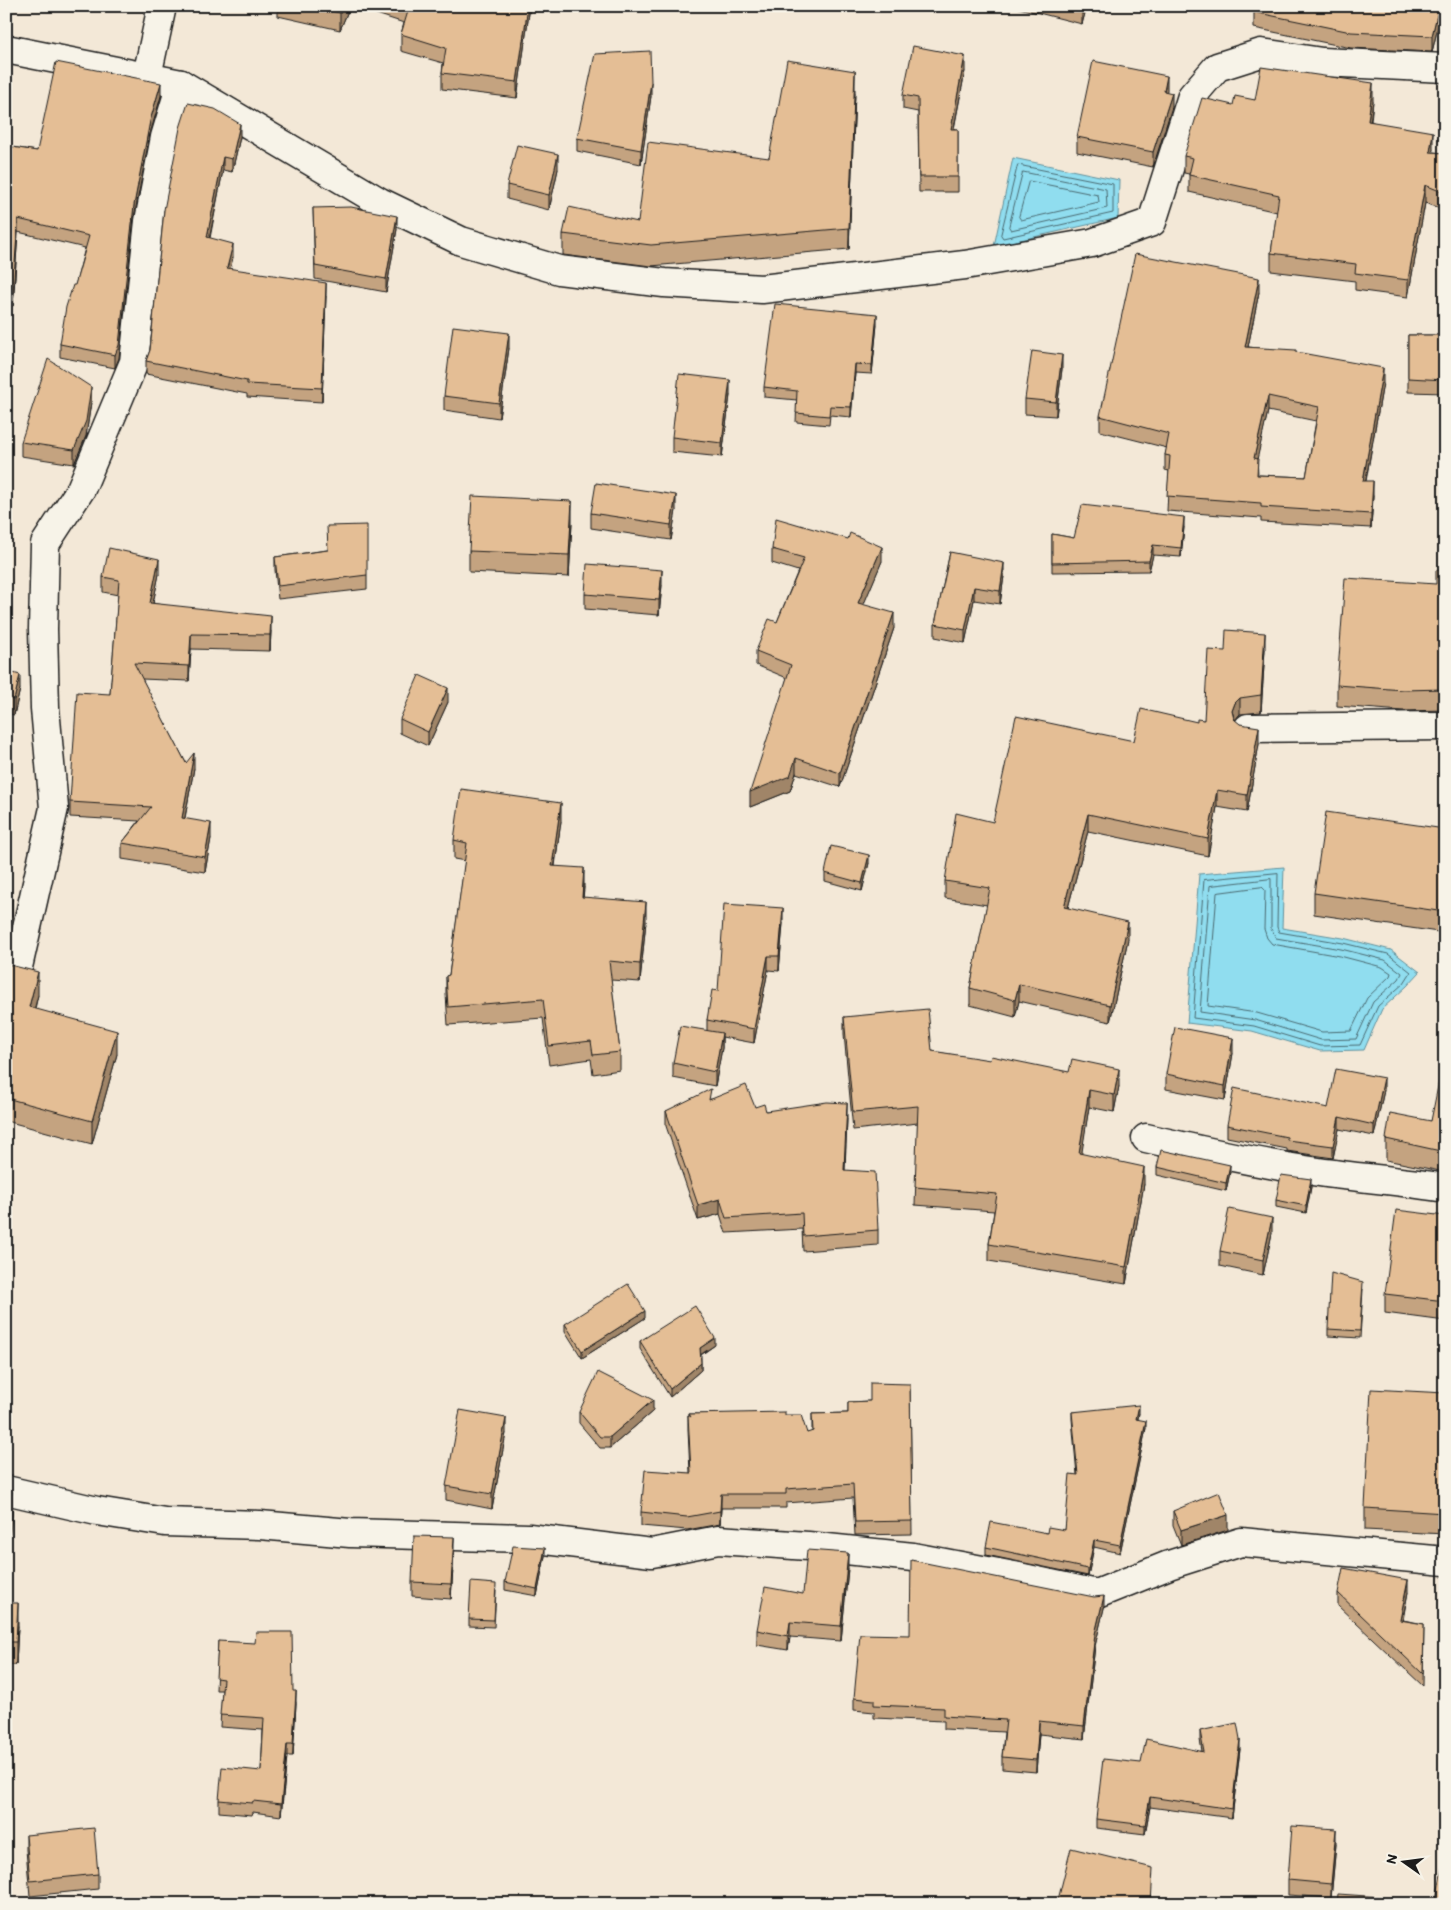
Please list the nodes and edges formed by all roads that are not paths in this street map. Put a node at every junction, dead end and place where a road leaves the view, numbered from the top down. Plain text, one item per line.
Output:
1 (162, 6) edge
2 (6, 49) edge
3 (1445, 68) edge
4 (147, 76) junction
5 (181, 84) junction
6 (1445, 726) edge
7 (1248, 728) edge
8 (18, 967) edge
9 (1146, 1138) dead end
10 (1445, 1188) edge
11 (6, 1490) edge
12 (1445, 1561) edge

1 - 4 street
2 - 4 street
3 - 5 street
4 - 5 street
5 - 8 street
6 - 7 street
9 - 10 street
11 - 12 street

